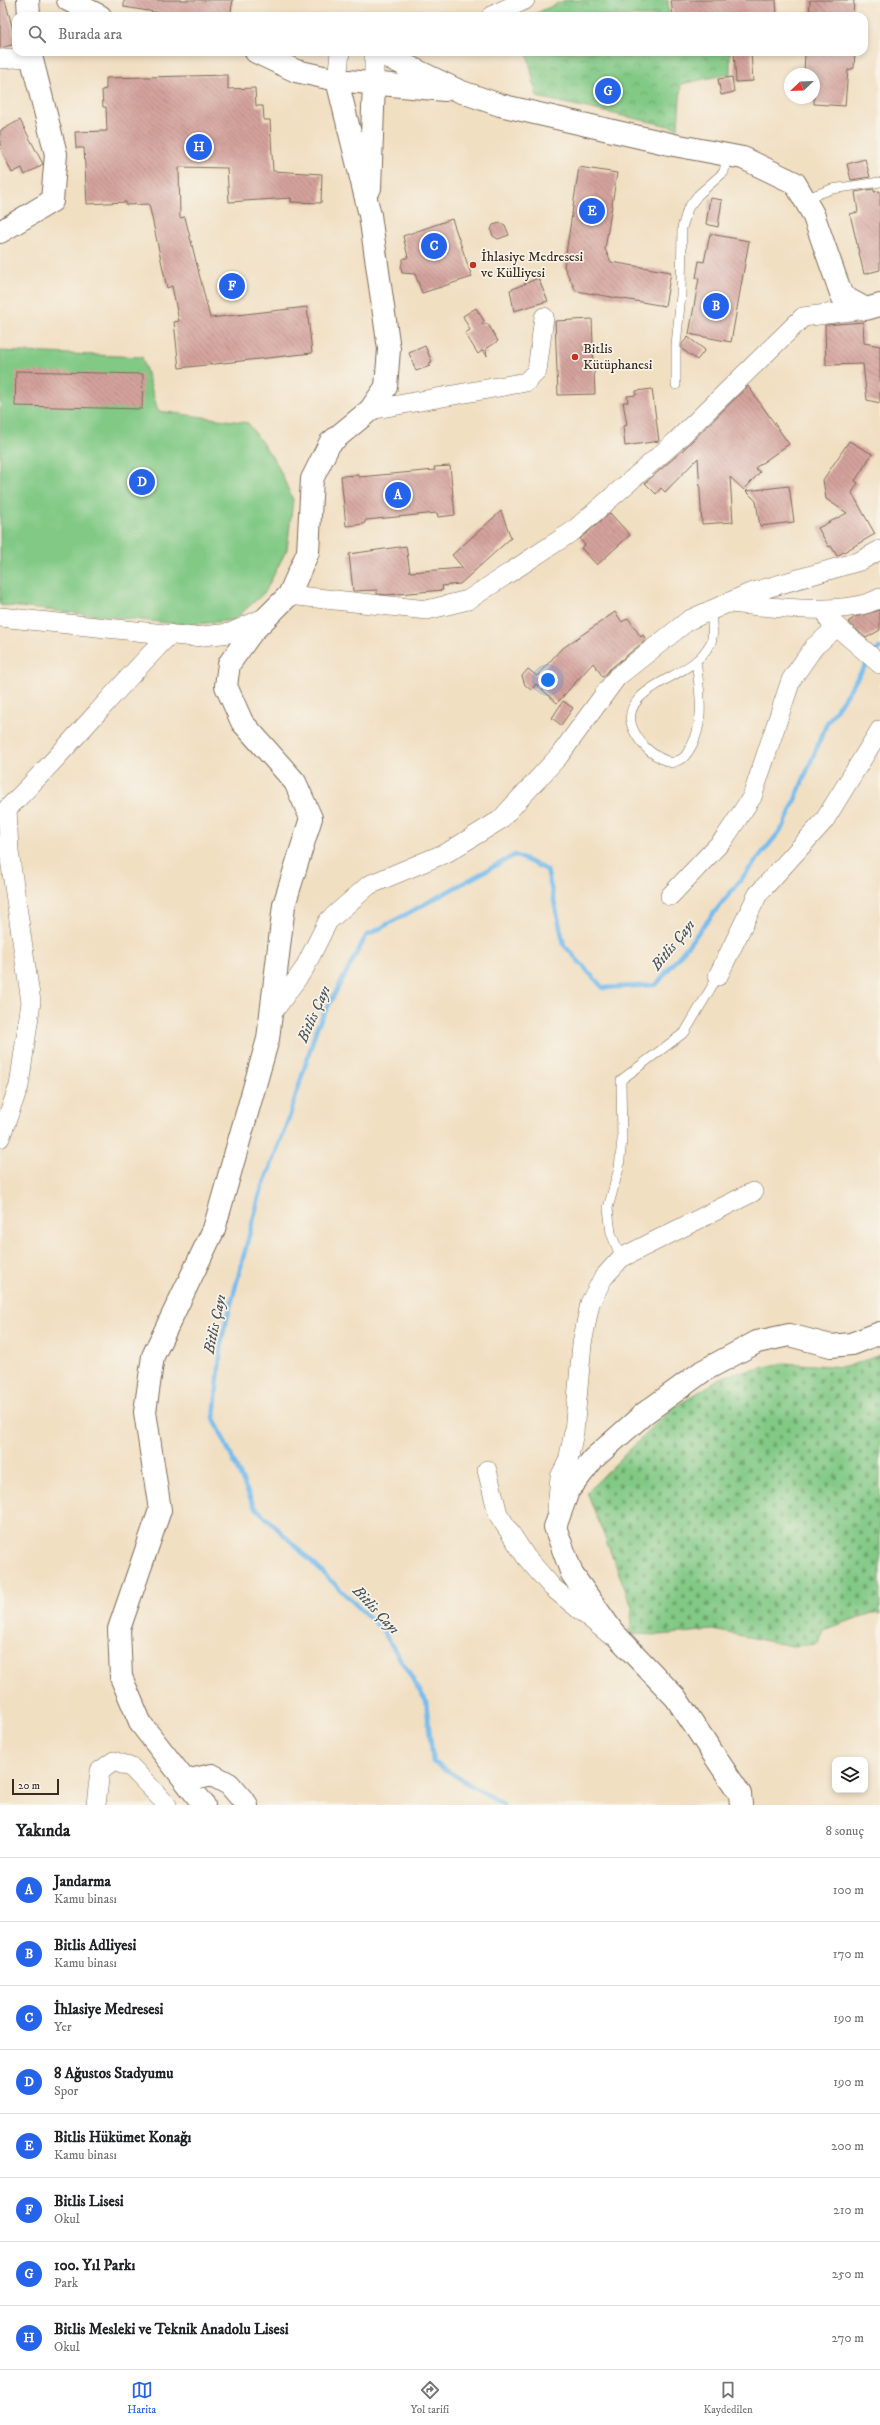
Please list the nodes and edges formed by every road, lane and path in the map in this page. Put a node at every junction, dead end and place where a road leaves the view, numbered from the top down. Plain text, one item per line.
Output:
1 (28, 0) edge
2 (68, 0) edge
3 (526, 0) edge
4 (500, 8) edge
5 (29, 12) edge
6 (92, 12) edge
7 (18, 56) edge
8 (31, 56) edge
9 (265, 56) edge
10 (340, 56) edge
11 (374, 56) edge
12 (386, 56) edge
13 (0, 59) edge
14 (337, 80) junction
15 (374, 83) junction
16 (459, 91) junction
17 (727, 155) junction
18 (880, 182) edge
19 (804, 198) junction
20 (370, 215) junction
21 (0, 232) edge
22 (873, 307) edge
23 (544, 316) dead end
24 (676, 385) dead end
25 (370, 410) junction
26 (880, 550) edge
27 (289, 595) junction
28 (880, 598) edge
29 (720, 607) junction
30 (815, 608) junction
31 (268, 616) junction
32 (0, 617) edge
33 (837, 627) junction
34 (170, 634) junction
35 (696, 661) junction
36 (880, 664) edge
37 (880, 730) edge
38 (670, 896) dead end
39 (718, 976) joint
40 (271, 1016) junction
41 (0, 1138) edge
42 (754, 1192) dead end
43 (621, 1258) junction
44 (880, 1333) edge
45 (487, 1470) dead end
46 (555, 1527) junction
47 (634, 1654) junction
48 (186, 1781) junction
49 (96, 1805) edge
50 (167, 1805) edge
51 (204, 1805) edge
52 (247, 1805) edge
53 (741, 1805) edge

1 - 5 street
2 - 6 street
3 - 4 street
7 - 13 street
8 - 21 street
9 - 14 street
10 - 14 street
11 - 15 street
12 - 16 street
14 - 15 street
14 - 20 street
15 - 16 street
15 - 20 street
16 - 17 street
17 - 19 street
17 - 24 lane
18 - 19 lane
19 - 22 street
20 - 25 street
22 - 27 street
23 - 25 street
25 - 27 street
26 - 29 street
27 - 31 street
28 - 30 street
29 - 30 street
29 - 35 lane
29 - 40 street
30 - 33 street
31 - 34 street
31 - 40 street
32 - 34 street
33 - 36 street
33 - 38 street
34 - 41 street
35 - 35 lane
37 - 39 street
39 - 43 lane
40 - 48 street
42 - 43 street
43 - 46 street
44 - 46 street
45 - 47 street
46 - 47 street
47 - 53 street
48 - 51 street
48 - 52 street
49 - 50 street

